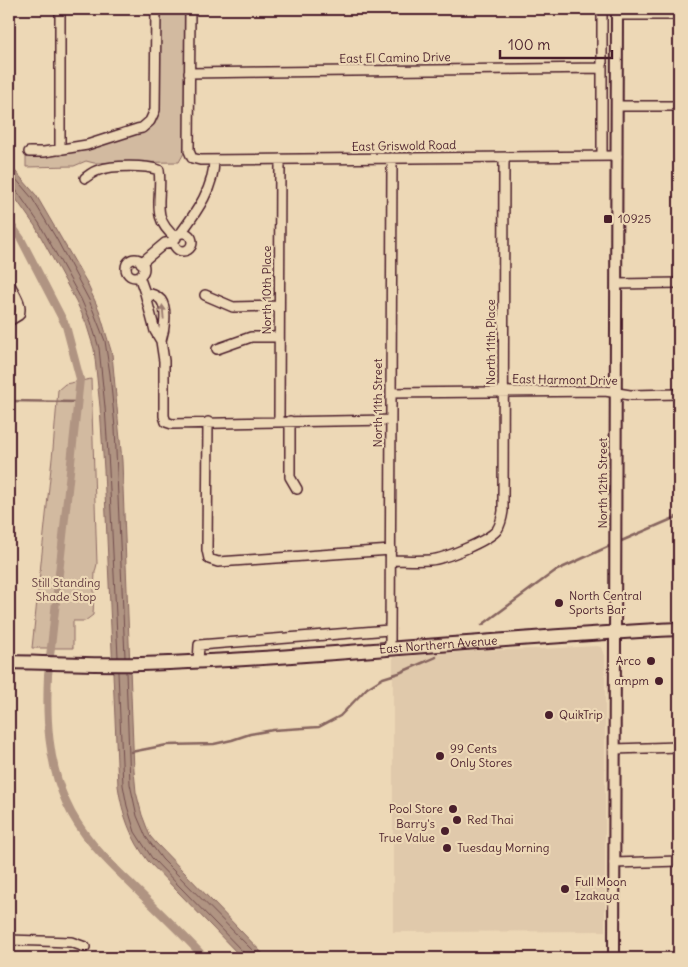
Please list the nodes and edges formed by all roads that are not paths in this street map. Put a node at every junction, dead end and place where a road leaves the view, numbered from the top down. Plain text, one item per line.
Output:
1 (60, 9) edge
2 (156, 9) edge
3 (190, 9) edge
4 (602, 9) edge
5 (617, 12) edge
6 (679, 15) edge
7 (602, 68) junction
8 (189, 73) junction
9 (617, 106) junction
10 (679, 106) edge
11 (60, 150) junction
12 (29, 152) dead end
13 (602, 156) junction
14 (617, 156) junction
15 (392, 158) junction
16 (504, 158) junction
17 (280, 159) junction
18 (214, 160) junction
19 (85, 178) dead end
20 (177, 238) junction
21 (141, 262) junction
22 (139, 276) junction
23 (9, 283) edge
24 (679, 283) edge
25 (617, 284) junction
26 (146, 293) junction
27 (205, 295) dead end
28 (279, 306) junction
29 (9, 321) edge
30 (279, 337) junction
31 (161, 341) junction
32 (218, 349) dead end
33 (504, 392) junction
34 (391, 393) junction
35 (616, 393) junction
36 (679, 394) edge
37 (391, 420) junction
38 (279, 421) junction
39 (290, 421) junction
40 (208, 422) junction
41 (297, 489) dead end
42 (391, 555) junction
43 (679, 629) edge
44 (389, 630) junction
45 (614, 632) junction
46 (390, 648) junction
47 (9, 662) edge
48 (198, 662) junction
49 (679, 748) edge
50 (614, 749) junction
51 (679, 861) edge
52 (614, 862) junction
53 (9, 940) edge
54 (85, 947) dead end
55 (614, 958) edge

1 - 11 street
2 - 11 street
3 - 8 street
4 - 7 street
5 - 6 street
5 - 9 street, North 12th Street
7 - 8 street, East El Camino Drive
7 - 13 street
8 - 18 street, East Griswold Road
9 - 10 street
9 - 14 street, North 12th Street
11 - 12 street
13 - 14 street, East Griswold Road
13 - 16 street, East Griswold Road
14 - 25 street, North 12th Street
15 - 16 street, East Griswold Road
15 - 17 street, East Griswold Road
15 - 34 street, North 11th Street
16 - 33 street, North 11th Place
17 - 18 street, East Griswold Road
17 - 28 street, North 10th Place
18 - 20 street
19 - 20 street
20 - 21 street
21 - 22 street
21 - 22 street
22 - 26 street
23 - 29 street
24 - 25 street
25 - 35 street, North 12th Street
26 - 31 street
31 -> 26 street
27 - 28 street
28 - 30 street, North 10th Place
30 - 32 street
30 - 38 street, North 10th Place
31 - 40 street
33 - 34 street, East Harmont Drive
33 - 35 street, East Harmont Drive
33 - 42 street, North 11th Place
34 - 37 street, North 11th Street
35 - 36 street, East Harmont Drive
35 - 45 street, North 12th Street
37 - 39 street
37 - 42 street, North 11th Street
38 - 39 street
38 - 40 street
39 - 41 street
40 - 42 street
42 - 44 street, North 11th Street
43 - 45 main road, East Northern Avenue
44 - 46 street, North 11th Street
44 - 48 street, East Northern Avenue
45 - 46 main road, East Northern Avenue
45 - 50 street, North 12th Street
46 - 48 main road, East Northern Avenue
47 - 48 main road, East Northern Avenue
49 - 50 street
50 - 52 street, North 12th Street
51 - 52 street
52 - 55 street, North 12th Street
53 - 54 street

